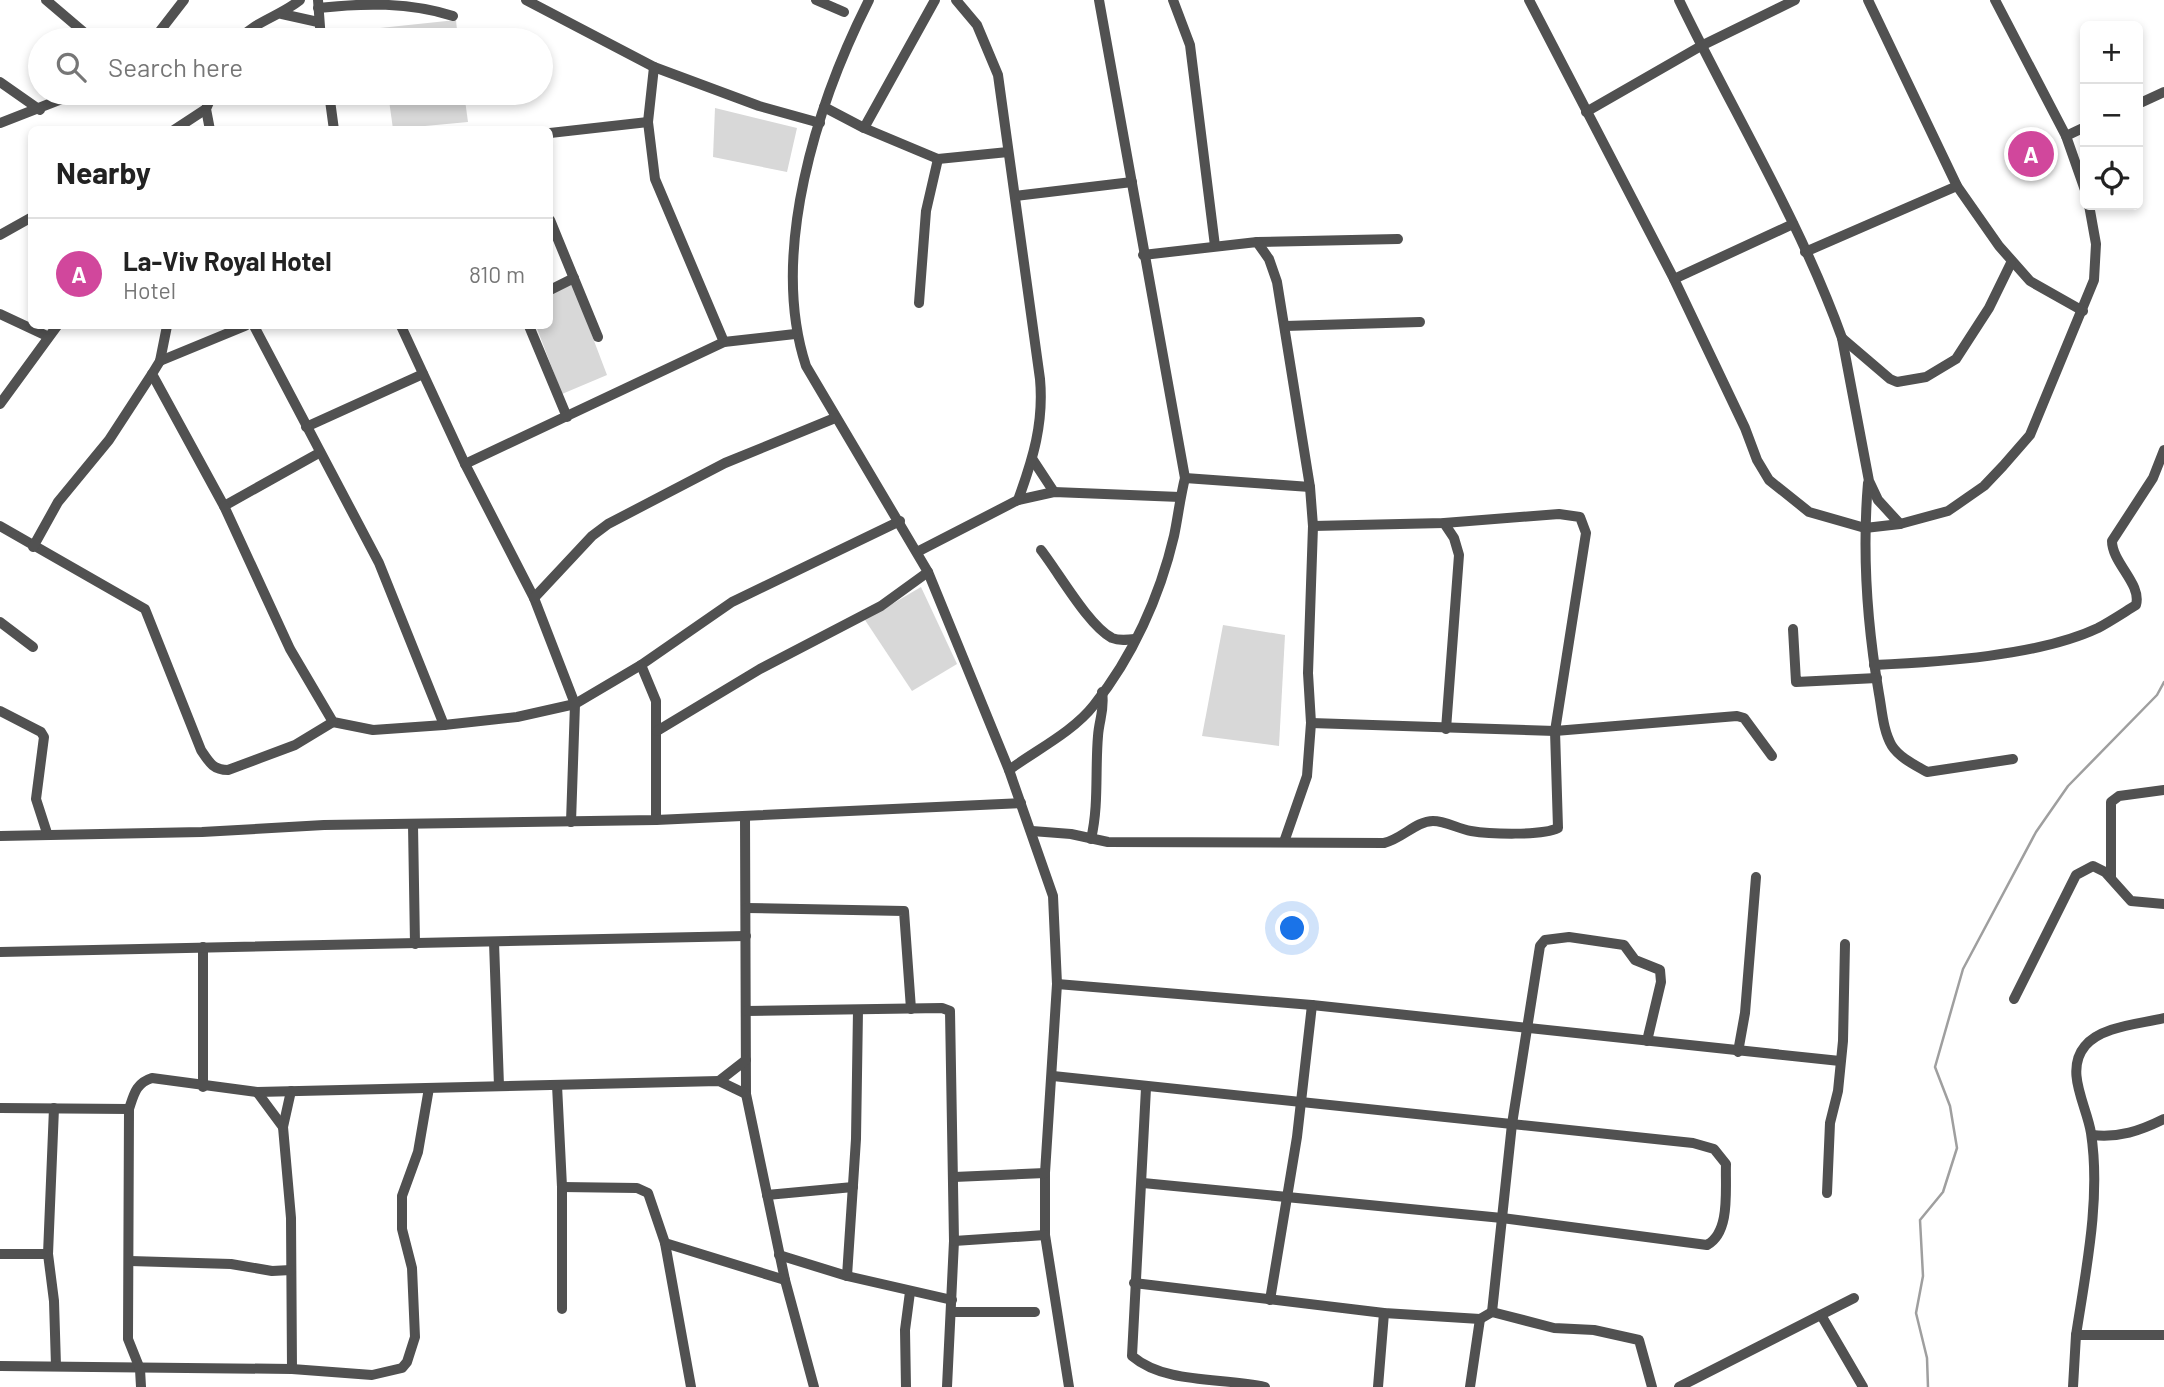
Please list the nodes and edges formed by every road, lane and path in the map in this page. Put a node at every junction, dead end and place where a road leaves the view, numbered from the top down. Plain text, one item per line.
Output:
1 (46, 0) edge
2 (184, 0) edge
3 (300, 0) edge
4 (526, 0) edge
5 (816, 0) edge
6 (869, 0) edge
7 (935, 0) edge
8 (956, 0) edge
9 (1099, 0) edge
10 (1173, 0) edge
11 (1529, 0) edge
12 (1679, 0) edge
13 (1796, 0) edge
14 (1868, 0) edge
15 (1995, 0) edge
16 (318, 4) edge
17 (844, 12) dead end
18 (282, 14) junction
19 (453, 16) dead end
20 (318, 22) junction
21 (79, 28) edge
22 (162, 28) edge
23 (252, 28) edge
24 (319, 28) edge
25 (1701, 46) junction
26 (654, 67) junction
27 (0, 82) edge
28 (2164, 92) edge
29 (28, 102) edge
30 (2143, 102) edge
31 (33, 105) edge
32 (51, 105) edge
33 (208, 105) edge
34 (330, 105) edge
35 (824, 107) junction
36 (206, 109) junction
37 (40, 110) junction
38 (1586, 111) junction
39 (648, 122) junction
40 (820, 122) junction
41 (0, 123) edge
42 (180, 126) edge
43 (209, 126) edge
44 (333, 126) edge
45 (864, 128) junction
46 (2080, 129) edge
47 (553, 133) edge
48 (2066, 136) junction
49 (1008, 152) junction
50 (937, 159) junction
51 (2080, 176) edge
52 (1132, 182) junction
53 (1957, 186) junction
54 (1015, 196) junction
55 (2090, 210) edge
56 (28, 219) edge
57 (1793, 224) junction
58 (553, 227) edge
59 (0, 235) edge
60 (1398, 239) dead end
61 (1257, 242) junction
62 (1214, 246) junction
63 (1805, 252) junction
64 (1143, 255) junction
65 (2011, 263) junction
66 (574, 278) junction
67 (1674, 279) junction
68 (553, 288) edge
69 (919, 303) dead end
70 (2082, 311) junction
71 (0, 314) edge
72 (1420, 322) dead end
73 (1285, 326) junction
74 (28, 327) edge
75 (32, 329) edge
76 (54, 329) edge
77 (166, 329) edge
78 (238, 329) edge
79 (256, 329) edge
80 (402, 329) edge
81 (530, 329) edge
82 (795, 334) junction
83 (47, 336) junction
84 (598, 337) dead end
85 (1842, 338) junction
86 (724, 342) junction
87 (160, 362) junction
88 (152, 374) junction
89 (424, 374) junction
90 (0, 404) edge
91 (567, 417) junction
92 (835, 418) junction
93 (306, 427) junction
94 (2164, 450) edge
95 (319, 453) junction
96 (1033, 460) junction
97 (465, 464) junction
98 (1185, 478) junction
99 (1869, 481) junction
100 (1310, 487) junction
101 (1054, 492) junction
102 (1180, 497) junction
103 (1018, 500) junction
104 (224, 506) junction
105 (900, 521) junction
106 (1444, 523) junction
107 (1900, 524) junction
108 (0, 526) edge
109 (1313, 526) junction
110 (1865, 528) junction
111 (33, 547) junction
112 (1041, 550) dead end
113 (918, 552) junction
114 (928, 572) junction
115 (534, 598) junction
116 (0, 622) edge
117 (1793, 629) dead end
118 (1135, 639) junction
119 (33, 647) dead end
120 (640, 665) junction
121 (1874, 665) junction
122 (1877, 678) junction
123 (1102, 692) junction
124 (575, 704) junction
125 (0, 711) edge
126 (333, 722) junction
127 (1311, 723) junction
128 (444, 725) junction
129 (1446, 729) junction
130 (657, 730) junction
131 (1555, 730) junction
132 (1772, 756) dead end
133 (2013, 759) dead end
134 (1009, 770) junction
135 (2164, 790) edge
136 (1021, 803) junction
137 (746, 816) junction
138 (656, 820) junction
139 (571, 822) junction
140 (413, 825) junction
141 (1292, 826) junction
142 (1031, 831) junction
143 (47, 833) junction
144 (0, 836) edge
145 (1091, 839) junction
146 (1284, 842) junction
147 (1306, 842) junction
148 (1756, 877) dead end
149 (2111, 878) junction
150 (2164, 904) edge
151 (746, 908) junction
152 (746, 936) junction
153 (494, 942) junction
154 (415, 944) junction
155 (1845, 944) dead end
156 (203, 947) junction
157 (0, 952) edge
158 (1057, 984) junction
159 (2014, 999) dead end
160 (1312, 1004) junction
161 (911, 1009) junction
162 (858, 1010) junction
163 (746, 1011) junction
164 (2164, 1018) edge
165 (1528, 1026) junction
166 (1647, 1041) junction
167 (1738, 1052) junction
168 (746, 1060) junction
169 (1840, 1061) junction
170 (1053, 1076) junction
171 (719, 1080) junction
172 (556, 1085) junction
173 (499, 1086) junction
174 (203, 1087) junction
175 (1146, 1087) junction
176 (429, 1088) junction
177 (291, 1091) junction
178 (257, 1092) junction
179 (746, 1094) junction
180 (1301, 1104) junction
181 (0, 1108) edge
182 (54, 1108) junction
183 (130, 1109) junction
184 (2164, 1119) edge
185 (1512, 1124) junction
186 (283, 1127) junction
187 (2092, 1135) junction
188 (1045, 1173) junction
189 (954, 1177) junction
190 (1143, 1183) junction
191 (562, 1187) junction
192 (853, 1187) junction
193 (1827, 1193) dead end
194 (767, 1195) junction
195 (1288, 1199) junction
196 (1502, 1218) junction
197 (1045, 1235) junction
198 (954, 1241) junction
199 (665, 1243) junction
200 (0, 1254) edge
201 (48, 1254) junction
202 (779, 1255) junction
203 (130, 1261) junction
204 (291, 1270) junction
205 (847, 1276) junction
206 (785, 1280) junction
207 (1134, 1283) junction
208 (910, 1292) junction
209 (1854, 1298) dead end
210 (1270, 1300) junction
211 (952, 1306) junction
212 (562, 1309) dead end
213 (1035, 1312) dead end
214 (1492, 1312) junction
215 (1384, 1313) junction
216 (1821, 1315) junction
217 (1480, 1319) junction
218 (2076, 1335) junction
219 (2164, 1335) edge
220 (0, 1366) edge
221 (56, 1366) junction
222 (140, 1368) junction
223 (292, 1369) junction
224 (372, 1375) junction
225 (141, 1387) edge
226 (373, 1387) edge
227 (691, 1387) edge
228 (814, 1387) edge
229 (905, 1387) edge
230 (947, 1387) edge
231 (1069, 1387) edge
232 (1265, 1387) edge
233 (1378, 1387) edge
234 (1470, 1387) edge
235 (1652, 1387) edge
236 (1679, 1387) edge
237 (1863, 1387) edge
238 (2073, 1387) edge

1 - 21 street
2 - 22 street
3 - 18 street
4 - 26 street
5 - 17 street
6 - 35 street
7 - 45 street
8 - 49 street
9 - 52 street
10 - 62 street
11 - 38 street
12 - 25 street
13 - 25 street
14 - 53 street
15 - 48 street
16 - 19 street
16 - 20 street
18 - 20 street
18 - 23 street
20 - 24 street
25 - 38 street
25 - 57 street
26 - 39 street
26 - 40 street
27 - 29 street
28 - 30 street
31 - 37 street
32 - 37 street
33 - 36 street
34 - 44 street
35 - 40 street
35 - 45 street
36 - 42 street
36 - 43 street
37 - 41 street
38 - 67 street
39 - 47 street
39 - 86 street
40 - 82 street
45 - 50 street
46 - 48 street
48 - 51 street
49 - 50 street
49 - 54 street
50 - 69 street
52 - 54 street
52 - 64 street
53 - 63 street
53 - 65 street
54 - 96 street
55 - 70 street
56 - 59 street
57 - 63 street
57 - 67 street
58 - 66 street
60 - 61 street
61 - 62 street
61 - 73 street
62 - 64 street
63 - 85 street
64 - 98 street
65 - 70 street
65 - 85 street
66 - 68 street
66 - 84 street
67 - 110 street
70 - 107 street
71 - 74 street
72 - 73 street
73 - 100 street
75 - 83 street
76 - 83 street
77 - 87 street
78 - 87 street
79 - 93 street
80 - 89 street
81 - 91 street
82 - 86 street
82 - 92 street
83 - 90 street
85 - 99 street
86 - 91 street
87 - 88 street
88 - 104 street
88 - 111 street
89 - 93 street
89 - 97 street
91 - 97 street
92 - 105 street
92 - 115 street
93 - 95 street
94 - 121 street
95 - 104 street
95 - 128 street
96 - 101 street
96 - 103 street
97 - 115 street
98 - 100 street
98 - 102 street
99 - 107 street
99 - 110 street
100 - 109 street
101 - 102 street
101 - 103 street
102 - 118 street
103 - 113 street
104 - 126 street
105 - 113 street
105 - 120 street
106 - 109 street
106 - 129 street
106 - 131 street
107 - 110 street
108 - 111 street
109 - 127 street
110 - 121 street
111 - 126 street
112 - 118 street
113 - 114 street
114 - 130 street
114 - 134 street
115 - 124 street
116 - 119 street
117 - 122 street
118 - 123 street
120 - 124 street
120 - 130 street
121 - 122 street
122 - 133 street
123 - 134 street
123 - 145 street
124 - 128 street
124 - 139 street
125 - 143 street
126 - 128 street
127 - 129 street
127 - 141 street
129 - 131 street
130 - 138 street
131 - 132 street
131 - 147 street
134 - 136 street
135 - 149 street
136 - 137 street
136 - 142 street
137 - 138 street
137 - 151 street
138 - 139 street
139 - 140 street
140 - 143 street
140 - 154 street
141 - 146 street
141 - 147 street
142 - 145 street
142 - 158 street
143 - 144 street
145 - 146 street
146 - 147 street
148 - 167 street
149 - 150 street
149 - 159 street
151 - 152 street
151 - 161 street
152 - 153 street
152 - 163 street
153 - 154 street
153 - 173 street
154 - 156 street
155 - 169 street
156 - 157 street
156 - 174 street
158 - 160 street
158 - 170 street
160 - 165 street
160 - 180 street
161 - 162 street
161 - 189 street
162 - 163 street
162 - 192 street
163 - 168 street
164 - 187 street
165 - 166 street
165 - 166 street
165 - 185 street
166 - 167 street
167 - 169 street
168 - 171 street
168 - 179 street
169 - 193 street
170 - 175 street
170 - 188 street
171 - 172 street
171 - 179 street
172 - 173 street
172 - 191 street
173 - 176 street
174 - 178 street
174 - 183 street
175 - 180 street
175 - 190 street
176 - 177 street
176 - 224 street
177 - 178 street
177 - 186 street
178 - 186 street
179 - 194 street
180 - 185 street
180 - 195 street
181 - 182 street
182 - 183 street
182 - 201 street
183 - 203 street
184 - 187 street
185 - 196 street
185 - 196 street
186 - 204 street
187 - 218 street
188 - 189 street
188 - 197 street
189 - 198 street
190 - 195 street
190 - 207 street
191 - 199 street
191 - 212 street
192 - 194 street
192 - 205 street
194 - 202 street
195 - 196 street
195 - 210 street
196 - 214 street
197 - 198 street
197 - 231 street
198 - 211 street
199 - 206 street
199 - 227 street
200 - 201 street
201 - 221 street
202 - 205 street
202 - 206 street
203 - 204 street
203 - 222 street
204 - 223 street
205 - 208 street
206 - 228 street
207 - 210 street
207 - 232 street
208 - 211 street
208 - 229 street
209 - 216 street
210 - 215 street
211 - 213 street
211 - 230 street
214 - 217 street
214 - 235 street
215 - 217 street
215 - 233 street
216 - 236 street
216 - 237 street
217 - 234 street
218 - 219 street
218 - 238 street
220 - 221 street
221 - 222 street
222 - 223 street
222 - 225 street
223 - 224 street
224 - 226 street

